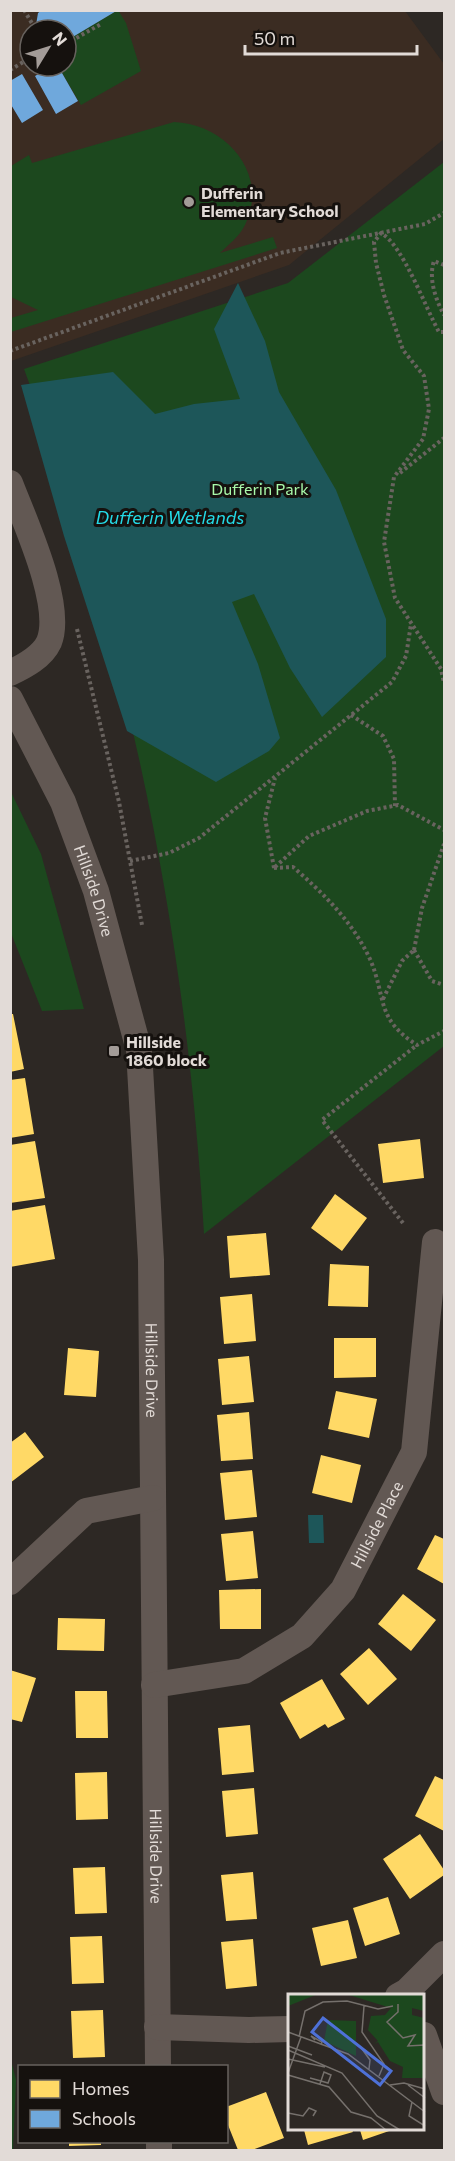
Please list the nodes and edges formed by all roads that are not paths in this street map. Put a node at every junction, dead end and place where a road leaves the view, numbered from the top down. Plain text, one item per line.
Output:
1 (10, 483) edge
2 (10, 673) edge
3 (10, 699) edge
4 (435, 1242) dead end
5 (153, 1498) junction
6 (10, 1582) edge
7 (154, 1685) junction
8 (444, 1954) edge
9 (405, 1994) edge
10 (157, 2027) junction
11 (288, 2029) edge
12 (425, 2040) edge
13 (158, 2065) edge
14 (444, 2092) edge

1 - 2 street
3 - 5 street, Hillside Drive
4 - 7 street, Hillside Place
5 - 6 street
5 - 7 street, Hillside Drive
7 - 10 street, Hillside Drive
8 - 9 street
10 - 11 street
10 - 13 street, Hillside Drive
12 - 14 street

